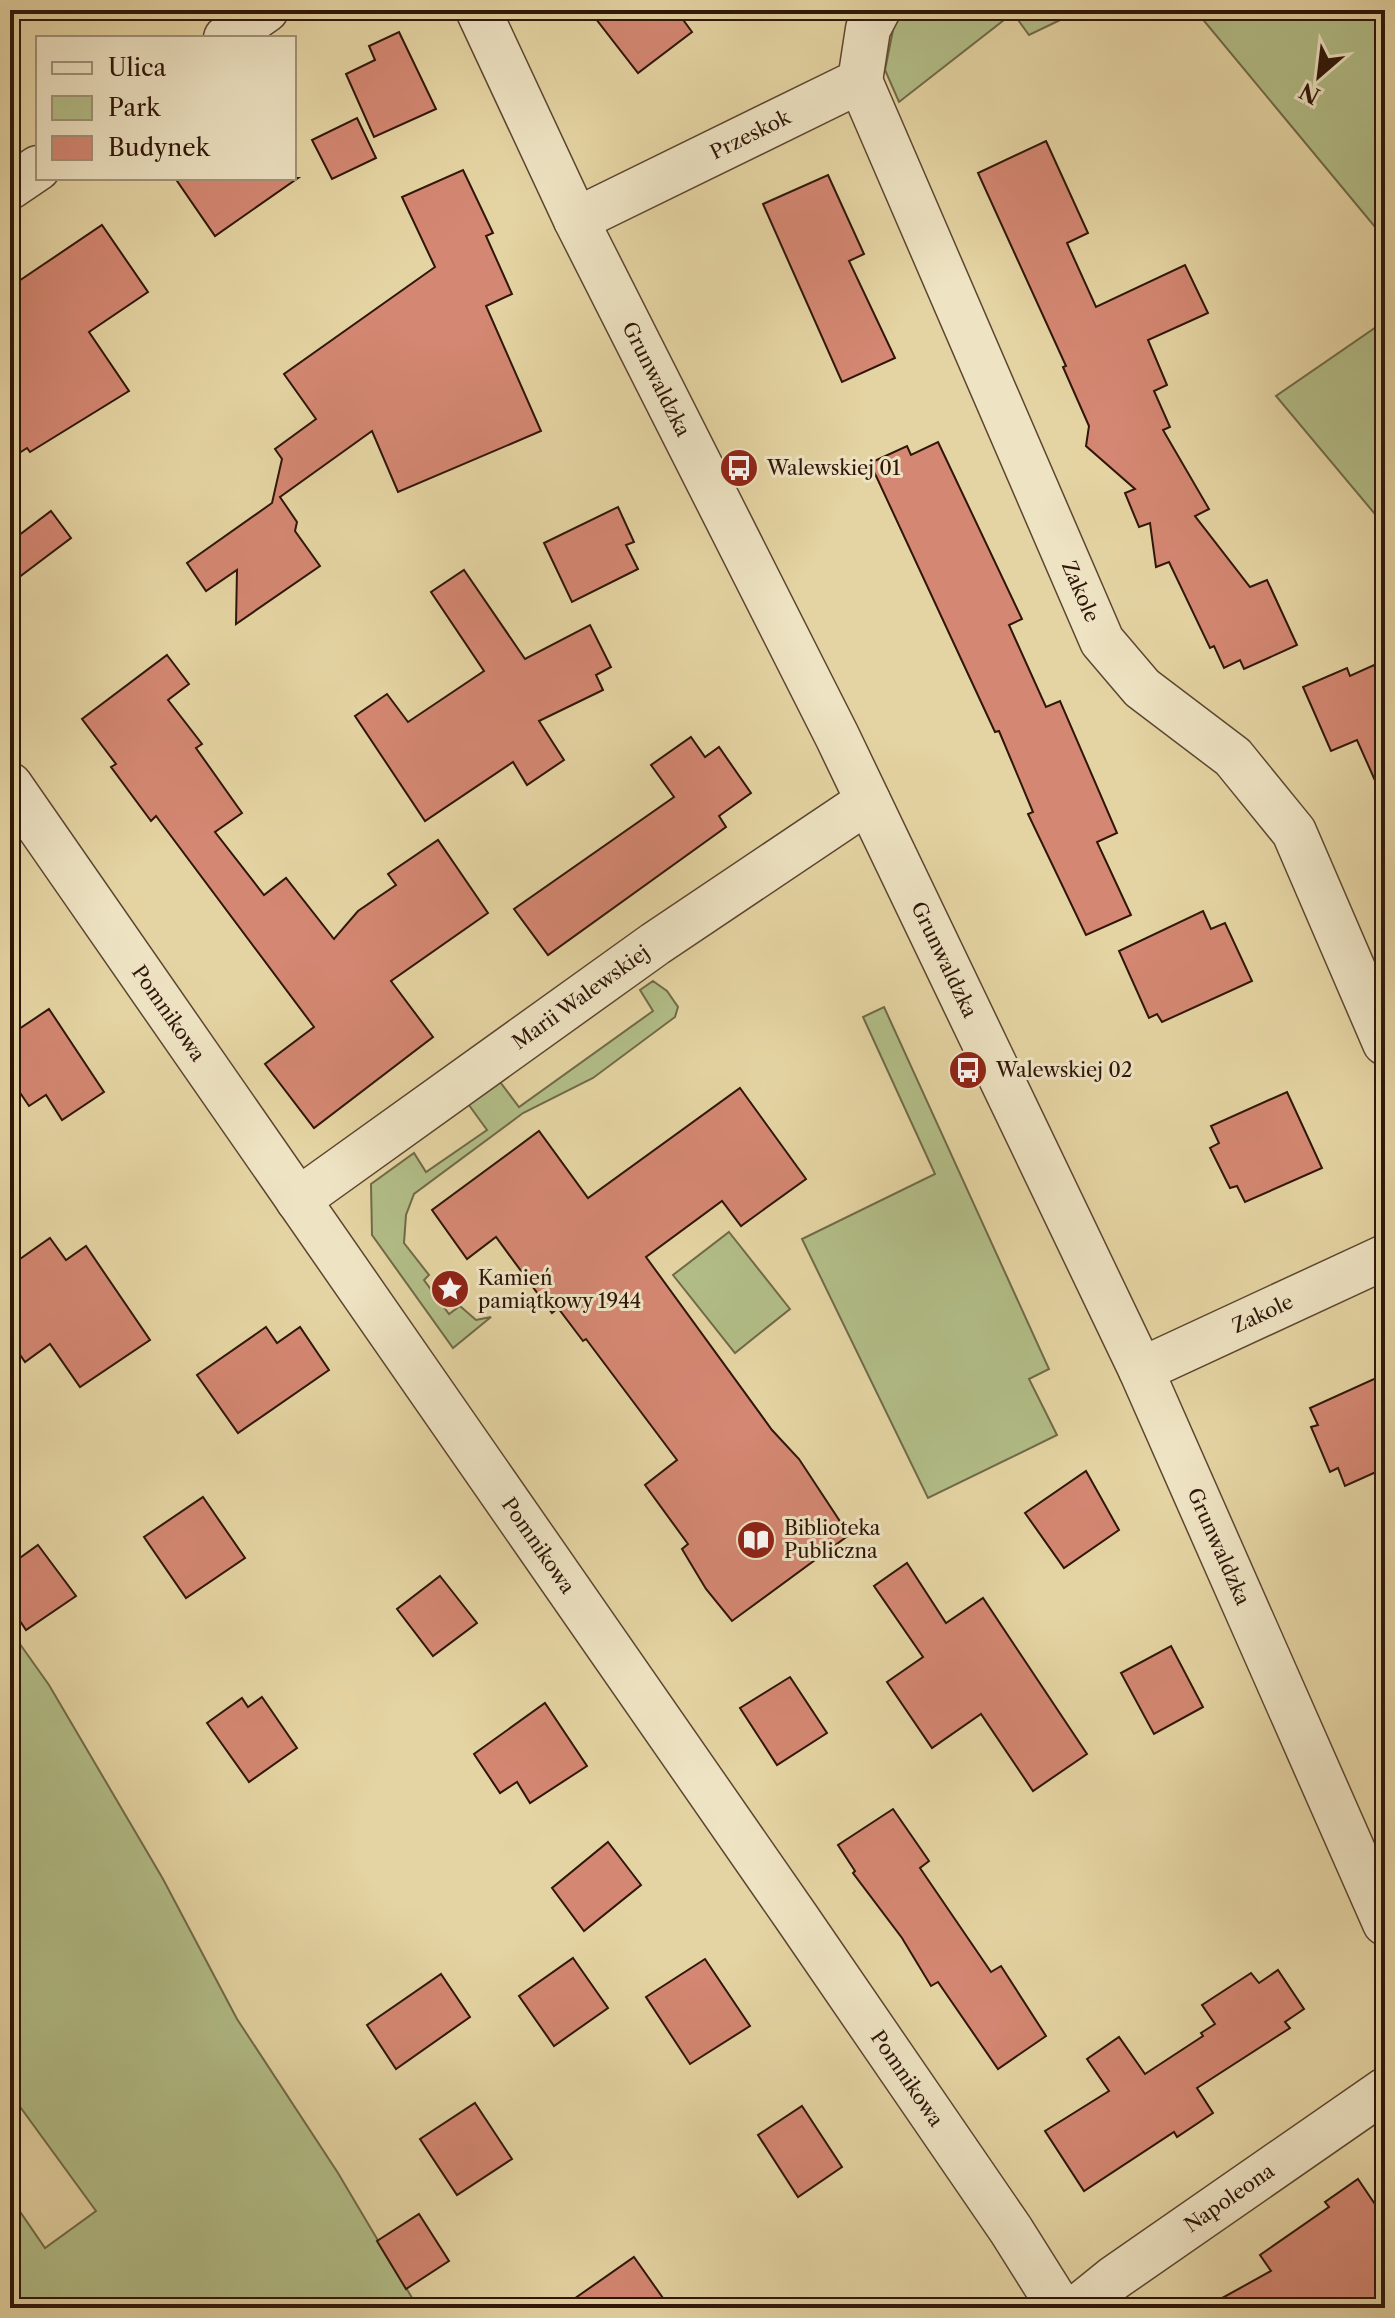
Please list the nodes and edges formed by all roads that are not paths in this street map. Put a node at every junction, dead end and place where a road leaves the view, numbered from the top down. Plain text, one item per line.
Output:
1 (266, 10) edge
2 (478, 10) edge
3 (878, 10) edge
4 (229, 36) edge
5 (860, 81) junction
6 (36, 169) edge
7 (10, 187) edge
8 (576, 220) junction
9 (10, 785) edge
10 (868, 801) junction
11 (1385, 1043) edge
12 (298, 1200) junction
13 (1385, 1257) edge
14 (1141, 1370) junction
15 (1385, 1923) edge
16 (1385, 2090) edge
17 (1060, 2308) edge
18 (1077, 2308) edge

1 - 4 street
2 - 8 street, Grunwaldzka
3 - 5 street
5 - 8 street, Przeskok
5 - 11 street, Zakole
6 - 7 street
8 - 10 street, Grunwaldzka
9 - 12 street, Pomnikowa
10 - 12 street, Marii Walewskiej
10 - 14 street, Grunwaldzka
12 - 17 street, Pomnikowa
13 - 14 street, Zakole
14 - 15 street, Grunwaldzka
16 - 18 street, Napoleona

